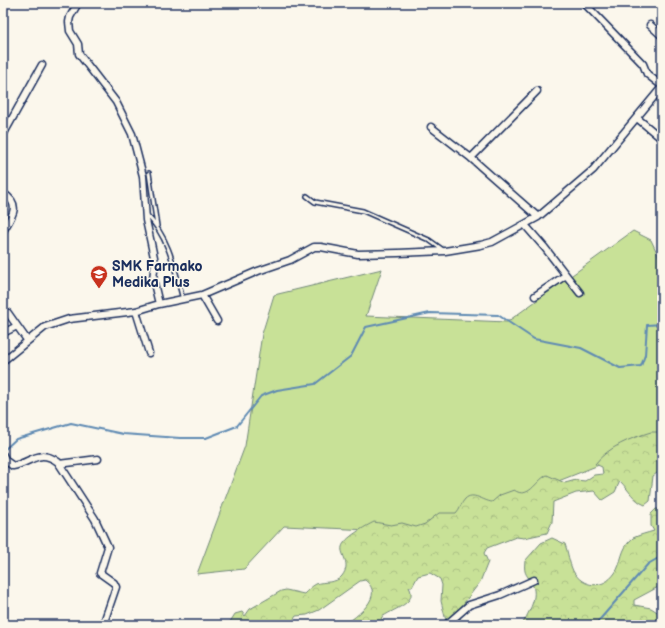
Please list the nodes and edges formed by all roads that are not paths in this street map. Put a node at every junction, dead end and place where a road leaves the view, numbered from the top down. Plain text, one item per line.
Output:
1 (78, 3) edge
2 (587, 6) dead end
3 (650, 25) dead end
4 (662, 36) edge
5 (42, 65) dead end
6 (662, 86) edge
7 (537, 91) dead end
8 (637, 118) junction
9 (431, 127) dead end
10 (3, 135) edge
11 (662, 139) edge
12 (471, 158) junction
13 (150, 173) dead end
14 (3, 193) edge
15 (307, 196) dead end
16 (146, 214) junction
17 (538, 217) junction
18 (525, 225) junction
19 (158, 227) junction
20 (3, 231) edge
21 (445, 251) junction
22 (566, 275) junction
23 (580, 293) dead end
24 (202, 295) junction
25 (536, 296) dead end
26 (183, 300) junction
27 (159, 304) junction
28 (136, 311) junction
29 (8, 313) dead end
30 (217, 321) dead end
31 (17, 326) junction
32 (3, 333) edge
33 (27, 340) junction
34 (149, 353) dead end
35 (3, 361) edge
36 (3, 455) edge
37 (98, 459) dead end
38 (59, 464) junction
39 (534, 580) dead end
40 (103, 625) edge
41 (446, 625) edge

1 - 16 street
2 - 6 street
3 - 4 street
5 - 10 street
6 - 8 street
7 - 12 street
8 - 11 street
8 - 17 street
9 - 12 street
12 - 17 street
13 - 19 lane
14 - 20 street
15 - 21 lane
16 - 19 lane
16 - 27 street
17 - 18 street
18 - 21 street
18 - 22 street
19 - 26 lane
21 - 24 street
22 - 23 street
22 - 25 street
24 - 26 street
24 - 30 street
26 - 27 street
27 - 28 street
28 - 33 street
28 - 34 street
29 - 31 street
31 - 32 street
31 - 33 street
33 - 35 street
36 - 38 street
37 - 38 street
38 - 40 street
39 - 41 street

